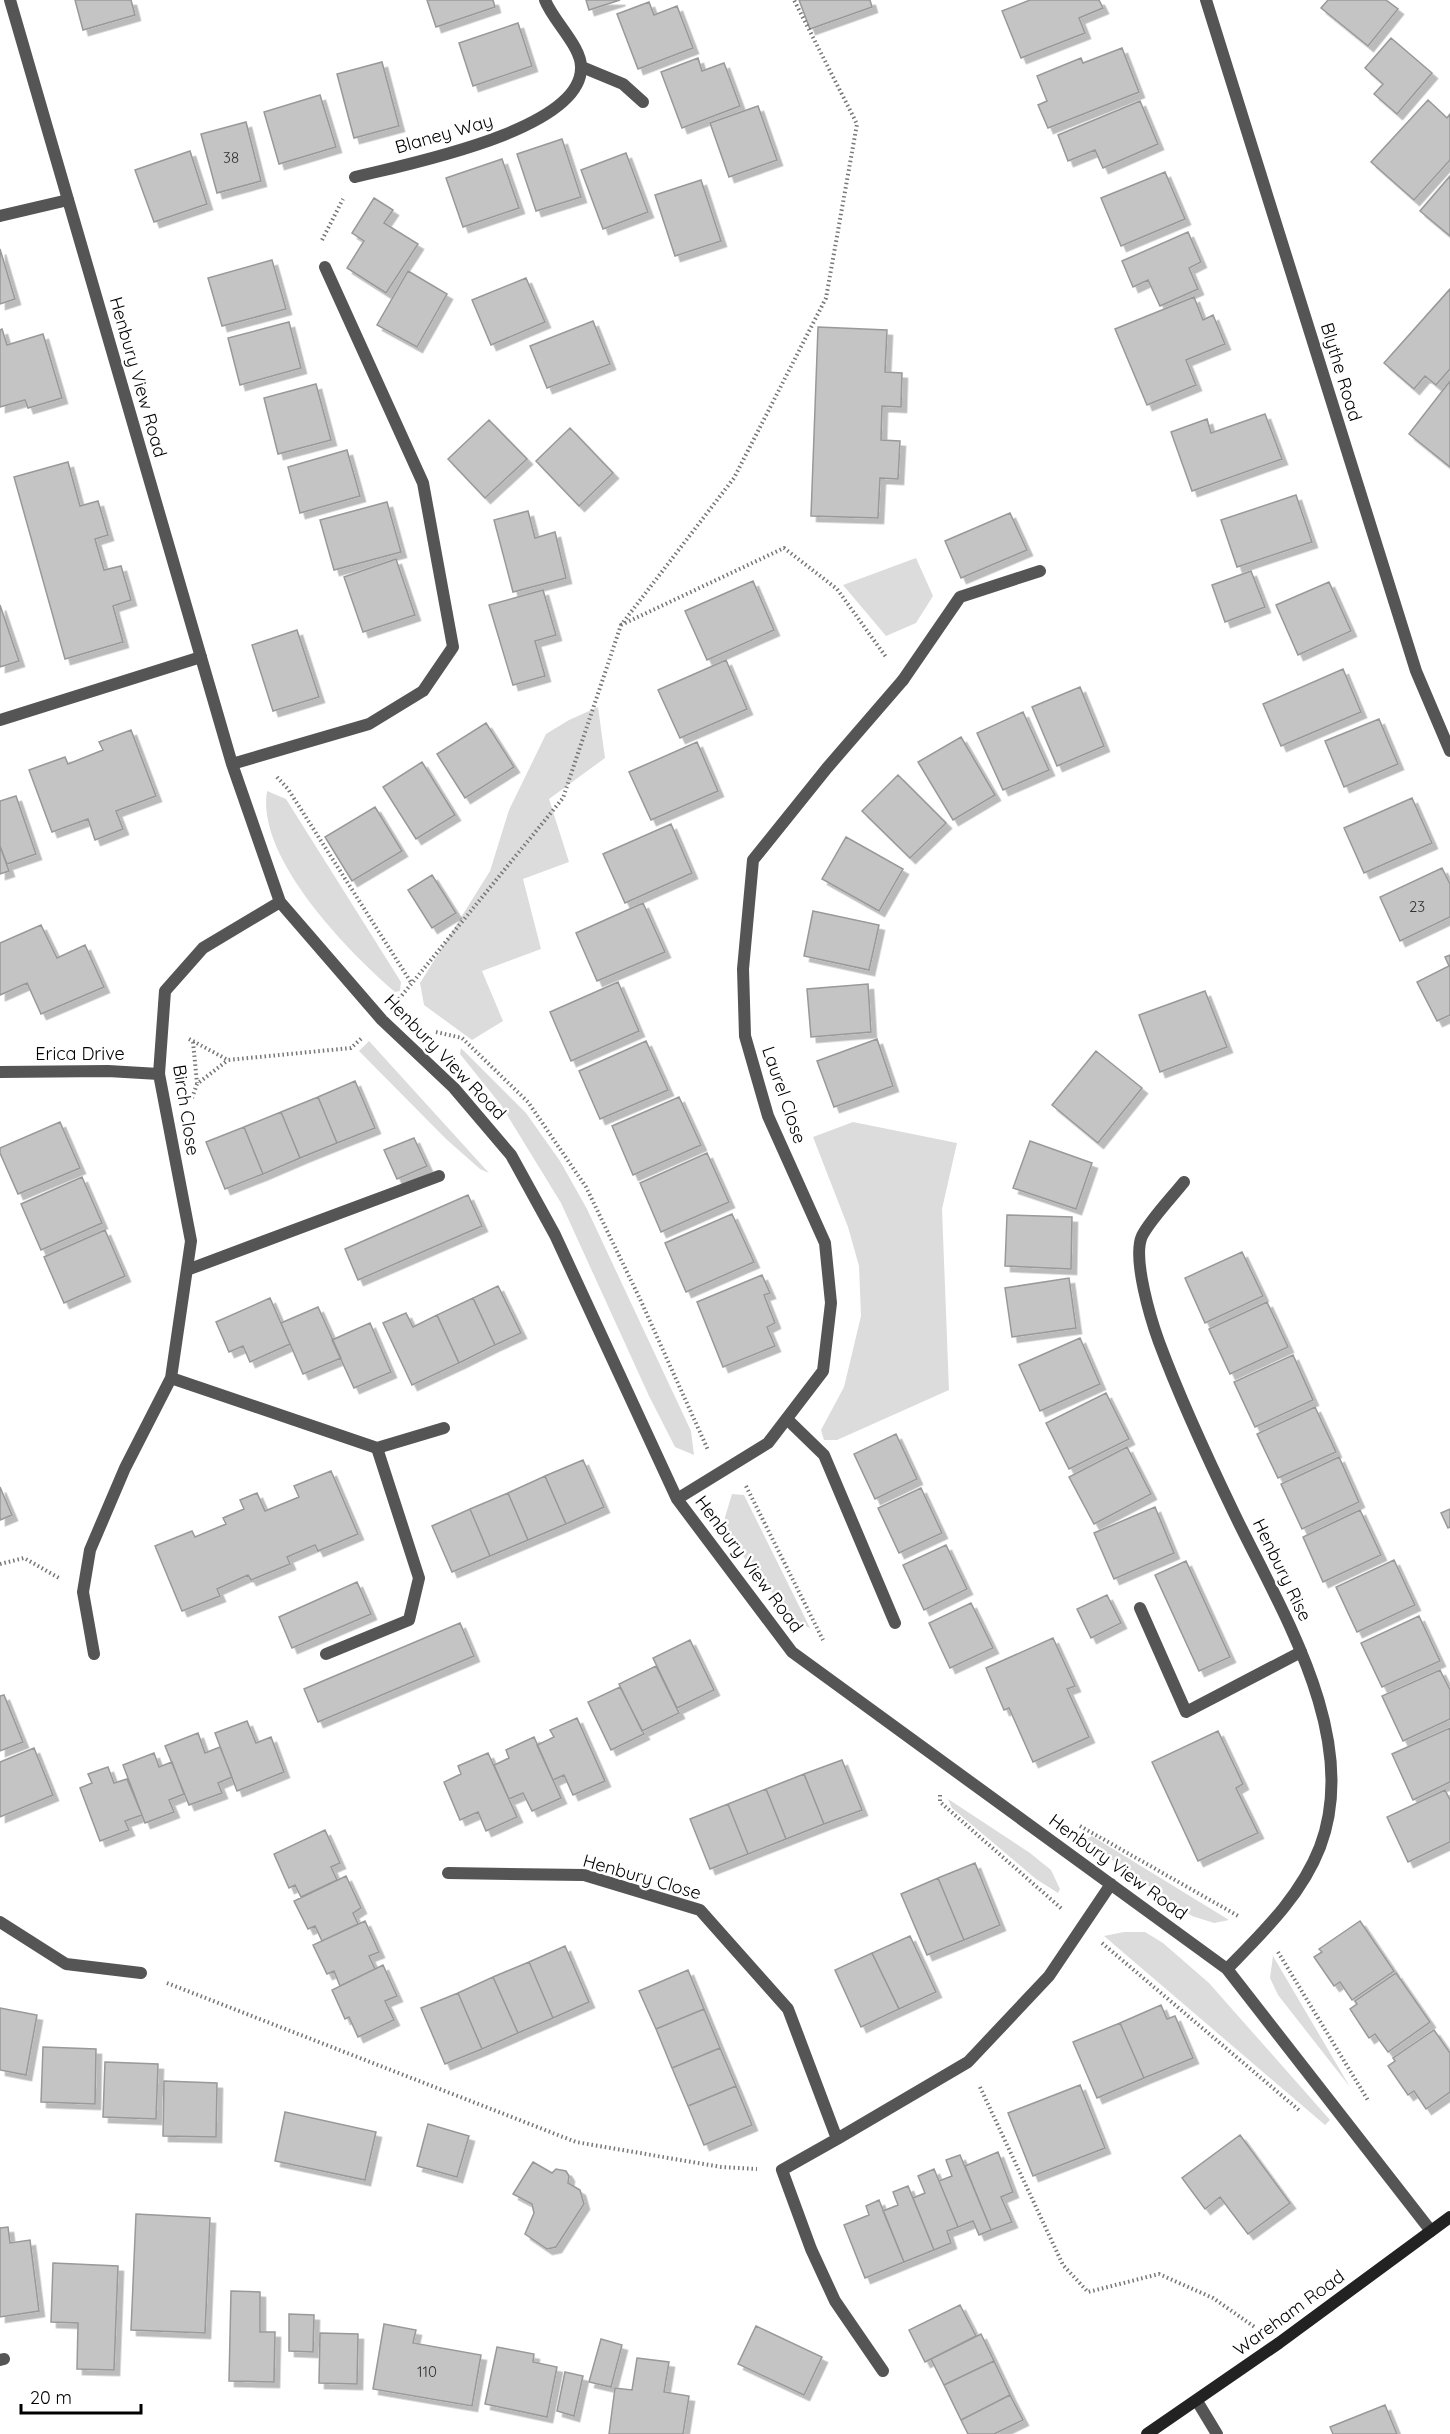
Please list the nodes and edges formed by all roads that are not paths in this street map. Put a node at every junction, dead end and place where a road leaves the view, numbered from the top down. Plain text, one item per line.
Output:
1 (10, 0) edge
2 (545, 0) edge
3 (1206, 0) edge
4 (582, 67) junction
5 (642, 102) dead end
6 (355, 177) road end
7 (68, 200) junction
8 (0, 216) edge
9 (325, 267) road end
10 (1040, 571) dead end
11 (201, 657) junction
12 (0, 720) edge
13 (1450, 751) edge
14 (232, 764) junction
15 (280, 902) junction
16 (0, 1072) edge
17 (159, 1074) junction
18 (440, 1176) dead end
19 (1184, 1182) dead end
20 (187, 1270) junction
21 (171, 1378) junction
22 (787, 1419) junction
23 (444, 1428) dead end
24 (377, 1448) junction
25 (677, 1499) junction
26 (1140, 1608) dead end
27 (895, 1623) dead end
28 (1301, 1652) junction
29 (94, 1654) dead end
30 (326, 1654) dead end
31 (448, 1873) dead end
32 (1111, 1884) junction
33 (0, 1922) edge
34 (1227, 1969) junction
35 (141, 1973) road end
36 (837, 2139) junction
37 (1450, 2217) edge
38 (1431, 2231) junction
39 (883, 2371) dead end
40 (1197, 2401) junction
41 (1147, 2434) edge
42 (1217, 2434) edge

1 - 7 street, Henbury View Road
2 - 4 street
3 - 13 street, Blythe Road
4 - 5 street
4 - 6 street, Blaney Way
7 - 8 street
7 - 11 street, Henbury View Road
9 - 14 street
10 - 22 street, Laurel Close
11 - 12 street
11 - 14 street, Henbury View Road
14 - 15 street, Henbury View Road
15 - 17 street, Birch Close
15 - 25 street, Henbury View Road
16 - 17 street, Erica Drive
17 - 20 street, Birch Close
18 - 20 street
19 - 28 street, Henbury Rise
20 - 21 street, Birch Close
21 - 24 street
21 - 29 street, Birch Close
22 - 25 street, Laurel Close
22 - 27 street
23 - 24 street
24 - 30 street
25 - 32 street, Henbury View Road
26 - 28 street
28 - 34 street, Henbury Rise
31 - 36 street, Henbury Close
32 - 34 street, Henbury View Road
32 - 36 street
33 - 35 street
34 - 38 street, Henbury View Road
36 - 39 street
37 - 38 street, Wareham Road
38 - 40 street, Wareham Road
40 - 41 street, Wareham Road
40 - 42 street

